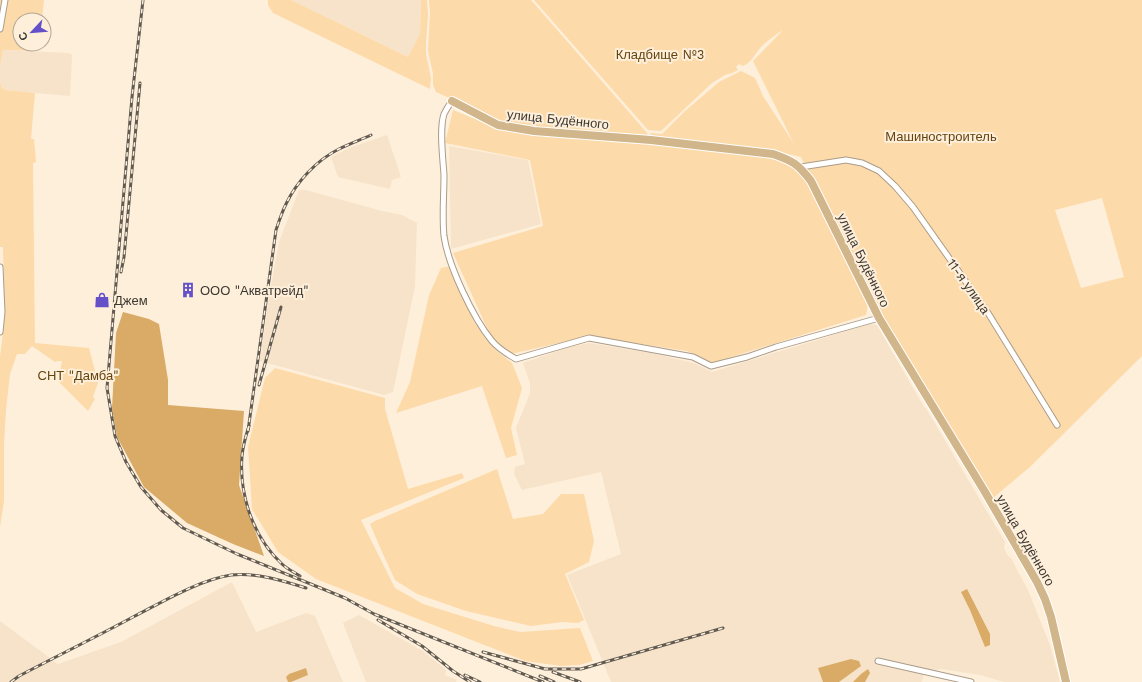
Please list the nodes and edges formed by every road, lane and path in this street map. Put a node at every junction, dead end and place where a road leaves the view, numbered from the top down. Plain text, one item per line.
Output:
1 (5, 0) edge
2 (0, 29) edge
3 (452, 101) joint
4 (801, 168) junction
5 (0, 267) edge
6 (879, 318) junction
7 (0, 332) edge
8 (1057, 425) dead end
9 (878, 661) dead end
10 (972, 682) edge
11 (1066, 682) edge

1 - 2 street
3 - 4 main road, улица Будённого
3 - 6 street
4 - 6 main road, улица Будённого
4 - 8 street, 11-я улица
5 - 7 street
6 - 11 main road, улица Будённого
9 - 10 street

